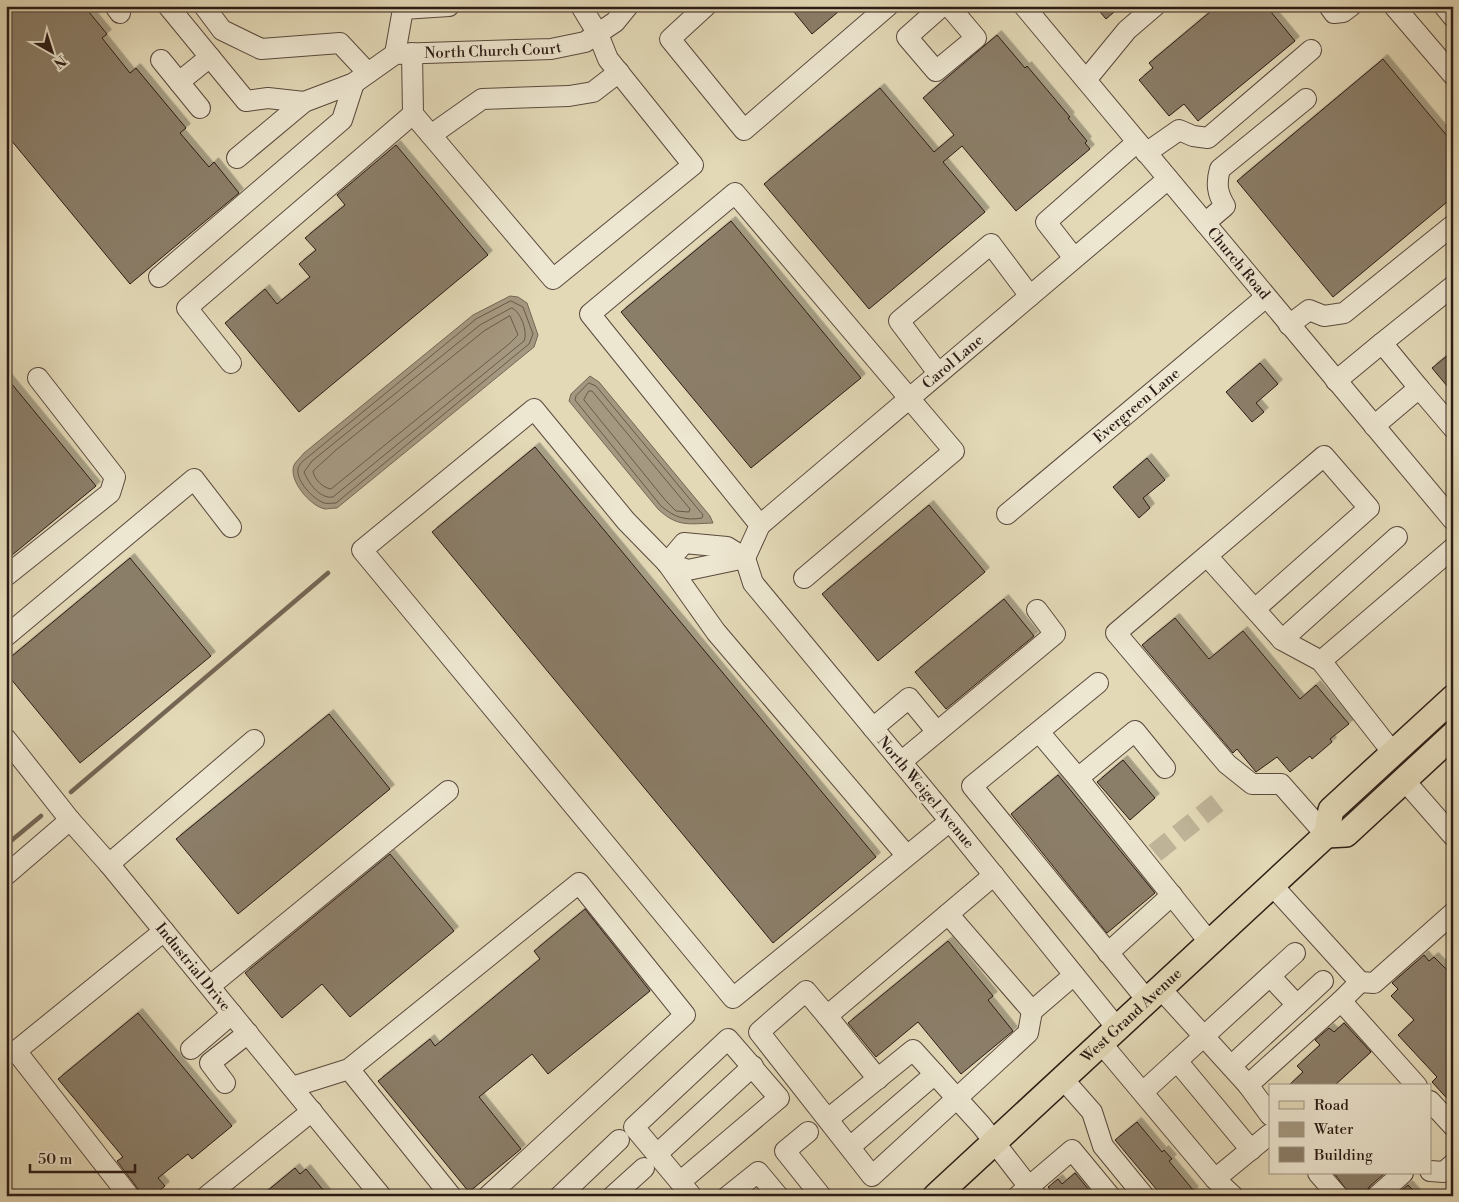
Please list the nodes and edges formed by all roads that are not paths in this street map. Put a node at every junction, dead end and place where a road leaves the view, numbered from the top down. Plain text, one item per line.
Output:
1 (168, 6) edge
2 (204, 6) edge
3 (449, 6) edge
4 (581, 6) edge
5 (628, 6) edge
6 (706, 6) edge
7 (888, 6) edge
8 (942, 6) edge
9 (949, 6) edge
10 (1024, 6) edge
11 (1155, 6) edge
12 (1329, 6) edge
13 (1351, 6) edge
14 (1394, 6) edge
15 (1444, 6) edge
16 (1453, 17) edge
17 (598, 34) junction
18 (1310, 50) dead end
19 (404, 54) junction
20 (210, 57) junction
21 (161, 60) dead end
22 (619, 72) junction
23 (1453, 75) edge
24 (361, 78) junction
25 (1086, 80) junction
26 (179, 82) junction
27 (1306, 99) dead end
28 (304, 102) junction
29 (200, 108) dead end
30 (413, 114) junction
31 (431, 135) junction
32 (1142, 147) junction
33 (237, 158) dead end
34 (1168, 179) junction
35 (1205, 223) junction
36 (1453, 225) edge
37 (1074, 258) junction
38 (159, 277) dead end
39 (1453, 286) edge
40 (1030, 296) junction
41 (1266, 297) junction
42 (1289, 325) junction
43 (1382, 343) junction
44 (231, 363) dead end
45 (938, 373) junction
46 (38, 378) dead end
47 (1336, 381) junction
48 (1419, 388) junction
49 (910, 398) junction
50 (1374, 426) junction
51 (1453, 428) edge
52 (1008, 514) dead end
53 (1453, 520) edge
54 (760, 525) junction
55 (231, 527) dead end
56 (1397, 537) dead end
57 (1453, 548) edge
58 (746, 555) junction
59 (1207, 556) junction
60 (667, 563) junction
61 (6, 576) edge
62 (804, 578) dead end
63 (1255, 609) junction
64 (1037, 610) dead end
65 (6, 636) edge
66 (1282, 640) junction
67 (1321, 661) junction
68 (1098, 683) dead end
69 (1453, 698) edge
70 (872, 728) junction
71 (937, 732) junction
72 (1039, 732) junction
73 (1453, 735) edge
74 (254, 740) dead end
75 (7, 742) edge
76 (1392, 753) junction
77 (901, 762) junction
78 (1165, 768) dead end
79 (1078, 778) junction
80 (1404, 780) junction
81 (448, 791) dead end
82 (70, 820) junction
83 (950, 821) junction
84 (1326, 835) junction
85 (1453, 836) edge
86 (907, 856) junction
87 (109, 864) junction
88 (6, 875) edge
89 (994, 875) junction
90 (1272, 885) junction
91 (1172, 895) junction
92 (1453, 913) edge
93 (948, 914) junction
94 (164, 931) junction
95 (1210, 943) junction
96 (1108, 953) junction
97 (1295, 953) dead end
98 (1074, 975) junction
99 (1270, 976) junction
100 (1323, 981) dead end
101 (1360, 982) junction
102 (210, 986) junction
103 (1154, 994) junction
104 (1341, 1001) junction
105 (1297, 1005) junction
106 (1032, 1011) junction
107 (232, 1014) junction
108 (828, 1016) junction
109 (248, 1033) junction
110 (1109, 1036) junction
111 (1204, 1036) junction
112 (191, 1049) dead end
113 (1177, 1062) junction
114 (753, 1066) junction
115 (1231, 1066) junction
116 (350, 1069) junction
117 (935, 1074) junction
118 (1062, 1078) junction
119 (878, 1079) junction
120 (226, 1083) dead end
121 (1415, 1084) edge
122 (1248, 1085) junction
123 (292, 1088) junction
124 (1144, 1092) junction
125 (957, 1098) junction
126 (1432, 1103) edge
127 (312, 1111) junction
128 (1269, 1114) edge
129 (828, 1119) junction
130 (1453, 1126) edge
131 (808, 1132) dead end
132 (1269, 1135) edge
133 (619, 1140) dead end
134 (994, 1142) junction
135 (850, 1147) junction
136 (1250, 1150) junction
137 (651, 1161) junction
138 (1319, 1174) edge
139 (1402, 1174) edge
140 (1215, 1179) junction
141 (684, 1189) edge
142 (1028, 1193) edge
143 (209, 1195) edge
144 (129, 1196) edge
145 (381, 1196) edge
146 (451, 1196) edge
147 (488, 1196) edge
148 (560, 1196) edge
149 (613, 1196) edge
150 (728, 1196) edge
151 (778, 1196) edge
152 (821, 1196) edge
153 (936, 1196) edge
154 (1110, 1196) edge
155 (1144, 1196) edge
156 (1233, 1196) edge
157 (1338, 1196) edge
158 (1377, 1196) edge

1 - 20 street
2 - 24 street
3 - 19 street
4 - 17 street
5 - 17 street, North Church Court
6 - 7 street
8 - 9 street
10 - 25 street, Church Road
11 - 25 street
12 - 13 street
14 - 23 street
15 - 16 street
17 - 19 street, North Church Court
17 - 22 street
18 - 32 street
19 - 24 street
19 - 30 street
20 - 26 street
20 - 28 street
21 - 26 street
22 - 31 street
22 - 31 street
24 - 28 street
24 - 38 street
25 - 32 street, Church Road
26 - 29 street
27 - 35 street
28 - 33 street
30 - 31 street
30 - 44 street
32 - 34 street, Church Road
32 - 37 street
34 - 35 street, Church Road
34 - 37 street, Carol Lane
35 - 41 street, Church Road
36 - 42 street
37 - 40 street, Carol Lane
39 - 43 street
40 - 45 street, Carol Lane
40 - 45 street
41 - 42 street, Church Road
41 - 52 street, Evergreen Lane
42 - 47 street, Church Road
43 - 47 street
43 - 48 street
45 - 49 street, Carol Lane
46 - 61 street
47 - 50 street, Church Road
48 - 50 street
48 - 51 street
49 - 54 street, Carol Lane
49 - 54 street
49 - 62 street
50 - 53 street, Church Road
54 - 58 street, Carol Lane
55 - 65 street
56 - 66 street
57 - 67 street
58 - 60 street
58 - 70 street, North Weigel Avenue
59 - 63 street
59 - 63 street
59 - 84 street
60 - 86 street
60 - 86 street
63 - 66 street
64 - 71 street
66 - 67 street
67 - 76 street
68 - 72 street
69 - 76 main road
70 - 71 street
70 - 77 street, North Weigel Avenue
71 - 77 street
72 - 79 street
72 - 96 street
73 - 80 main road
74 - 87 street
75 - 82 street, Industrial Drive
76 - 84 main road
77 - 83 street, North Weigel Avenue
78 - 79 street
79 - 91 street
80 - 84 main road
80 - 85 street
81 - 102 street
82 - 87 street, Industrial Drive
82 - 88 street
83 - 86 street
83 - 89 street, North Weigel Avenue
84 - 90 main road, West Grand Avenue
87 - 94 street, Industrial Drive
89 - 93 street
89 - 98 street, North Weigel Avenue
90 - 95 main road, West Grand Avenue
90 - 101 street
91 - 95 street
91 - 96 street
92 - 101 street
93 - 106 street
93 - 108 street
94 - 102 street, Industrial Drive
94 - 144 street
95 - 103 main road, West Grand Avenue
96 - 103 street
97 - 99 street
98 - 106 street
98 - 110 street, North Weigel Avenue
99 - 105 street
99 - 111 street
100 - 105 street
101 - 104 street
102 - 107 street, Industrial Drive
103 - 110 main road, West Grand Avenue
103 - 111 street
104 - 121 street
104 - 122 street
105 - 115 street
106 - 125 street
107 - 109 street, Industrial Drive
107 - 112 street
108 - 119 street
108 - 129 street
109 - 120 street
109 - 123 street, Industrial Drive
110 - 118 main road, West Grand Avenue
110 - 124 street, North Weigel Avenue
111 - 113 street
111 - 115 street
113 - 124 street
113 - 136 street
114 - 137 street
114 - 137 street
114 - 141 street
115 - 122 street
116 - 123 street
116 - 146 street
116 - 147 street
117 - 119 street
117 - 125 street
117 - 135 street
118 - 134 main road, West Grand Avenue
118 - 155 street
119 - 129 street
122 - 128 street
123 - 127 street, Industrial Drive
124 - 140 street, North Weigel Avenue
125 - 134 street
125 - 135 street
126 - 130 street
127 - 143 street
127 - 145 street, Industrial Drive
129 - 135 street
131 - 152 street
132 - 136 street
133 - 148 street
134 - 142 street
134 - 153 main road, West Grand Avenue
136 - 140 street
137 - 141 street
137 - 149 street
138 - 157 street
139 - 158 street
140 - 156 street, North Weigel Avenue
142 - 154 street
150 - 151 street

